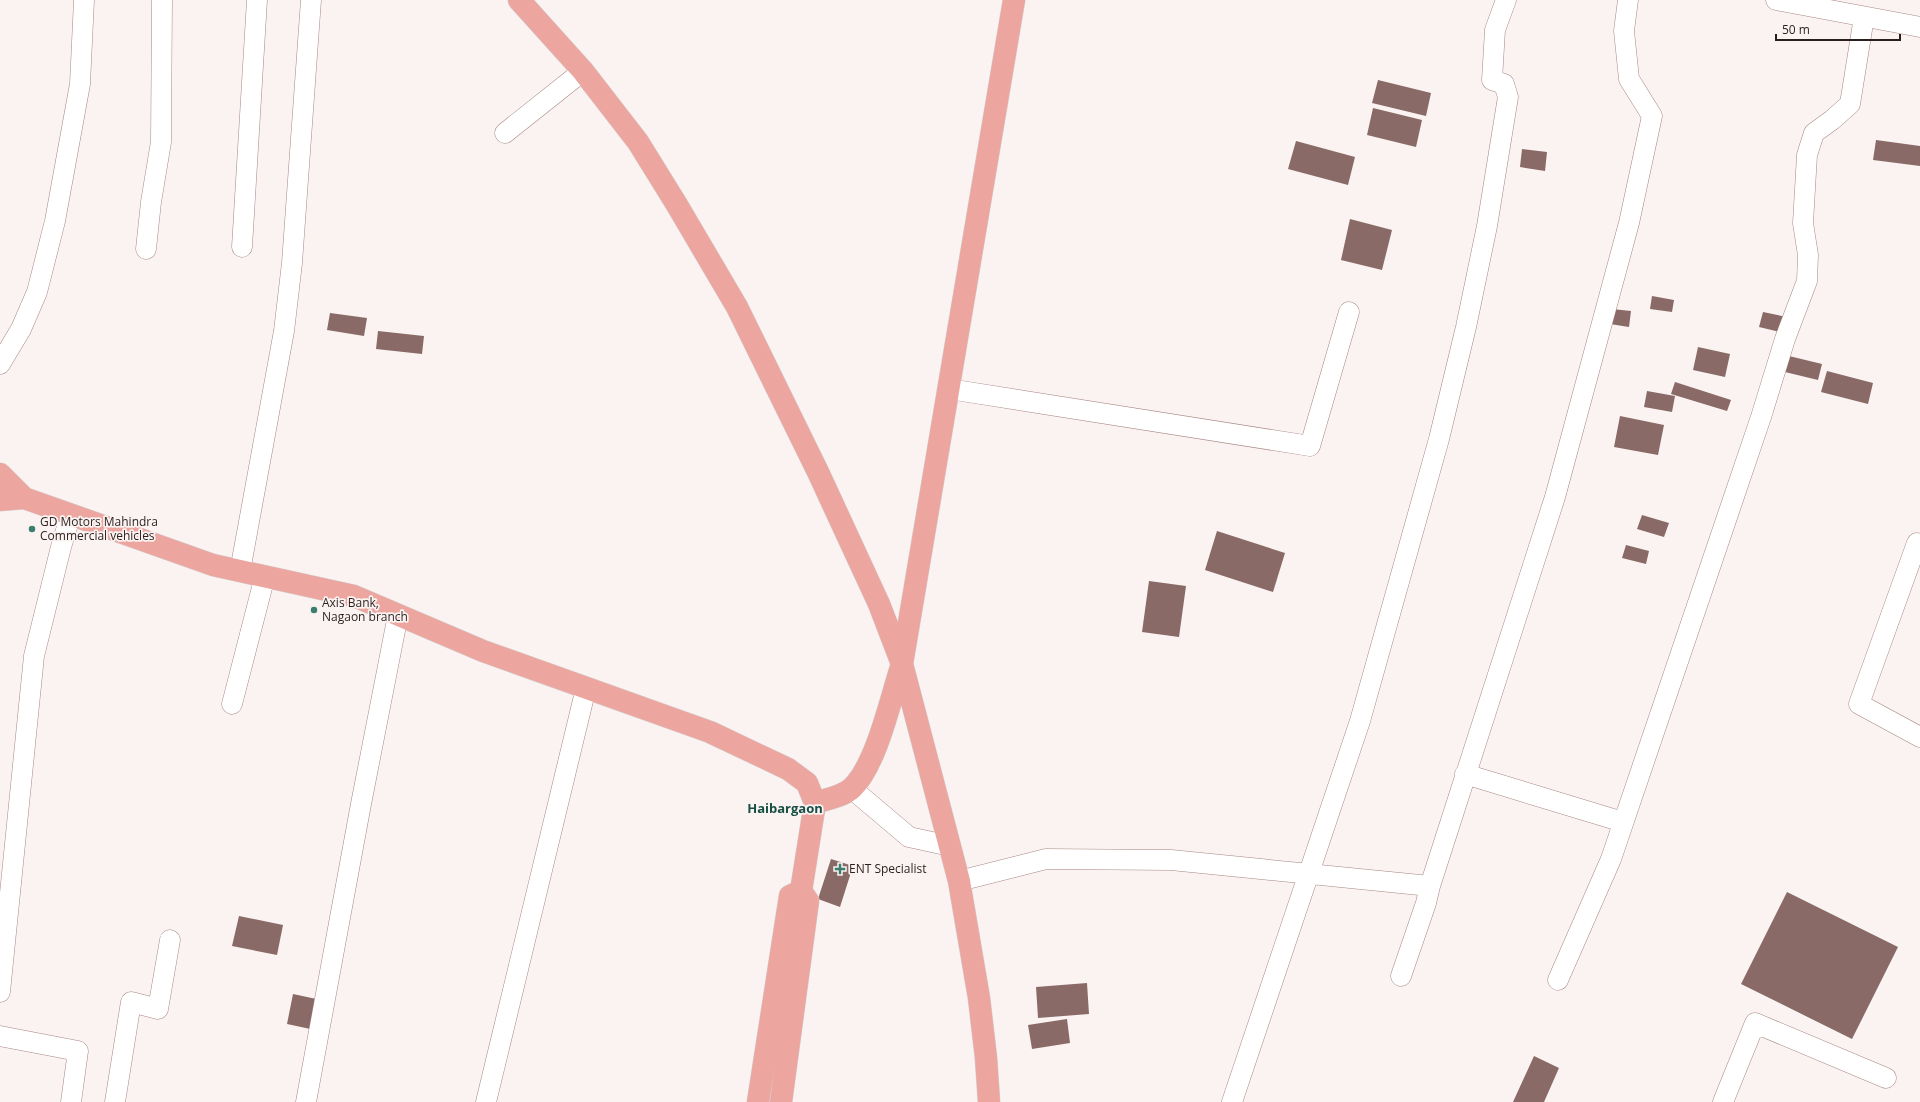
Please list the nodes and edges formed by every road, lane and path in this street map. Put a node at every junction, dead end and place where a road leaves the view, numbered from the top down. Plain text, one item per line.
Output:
1 (84, 0) edge
2 (162, 0) edge
3 (257, 0) edge
4 (311, 0) edge
5 (519, 0) edge
6 (1014, 0) edge
7 (1506, 0) edge
8 (1628, 0) edge
9 (1776, 0) edge
10 (1864, 17) junction
11 (1920, 27) edge
12 (583, 70) junction
13 (505, 133) dead end
14 (242, 247) dead end
15 (146, 249) dead end
16 (1349, 312) dead end
17 (0, 364) edge
18 (949, 390) junction
19 (0, 474) edge
20 (24, 498) junction
21 (0, 500) edge
22 (71, 514) junction
23 (1917, 543) dead end
24 (240, 571) junction
25 (265, 576) junction
26 (398, 615) junction
27 (902, 664) junction
28 (586, 688) junction
29 (232, 704) dead end
30 (1920, 738) edge
31 (1465, 774) junction
32 (851, 788) junction
33 (815, 803) junction
34 (1623, 822) junction
35 (950, 846) junction
36 (1310, 874) junction
37 (959, 881) junction
38 (1430, 886) junction
39 (801, 891) junction
40 (4, 903) edge
41 (170, 940) dead end
42 (1401, 976) dead end
43 (1558, 980) dead end
44 (0, 992) edge
45 (0, 1036) edge
46 (1886, 1078) dead end
47 (71, 1102) edge
48 (115, 1102) edge
49 (306, 1102) edge
50 (486, 1102) edge
51 (758, 1102) edge
52 (781, 1102) edge
53 (989, 1102) edge
54 (1232, 1102) edge
55 (1723, 1102) edge

1 - 17 street
2 - 15 street
3 - 14 street
4 - 24 street
5 - 12 main road
6 - 18 main road
7 - 36 street
8 - 31 street
9 - 10 street
10 - 11 street
10 - 34 street
12 - 13 street
12 - 27 main road
16 - 18 street
18 - 27 main road
19 - 20 main road
20 - 21 main road
20 - 22 main road
22 - 24 main road
22 - 40 street
23 - 30 street
24 - 25 main road
25 - 26 main road
25 - 29 street
26 - 28 main road
26 - 49 street
27 - 32 main road
27 - 35 main road
28 - 33 main road
28 - 50 street
31 - 34 street
31 - 38 street
32 - 33 main road
32 - 35 street
33 - 39 main road
34 - 43 street
35 - 37 main road
36 - 37 street
36 - 38 street
36 - 54 street
37 - 53 main road
38 - 42 street
39 - 51 main road
39 - 52 main road
40 - 44 street
41 - 48 street
45 - 47 street
46 - 55 street

